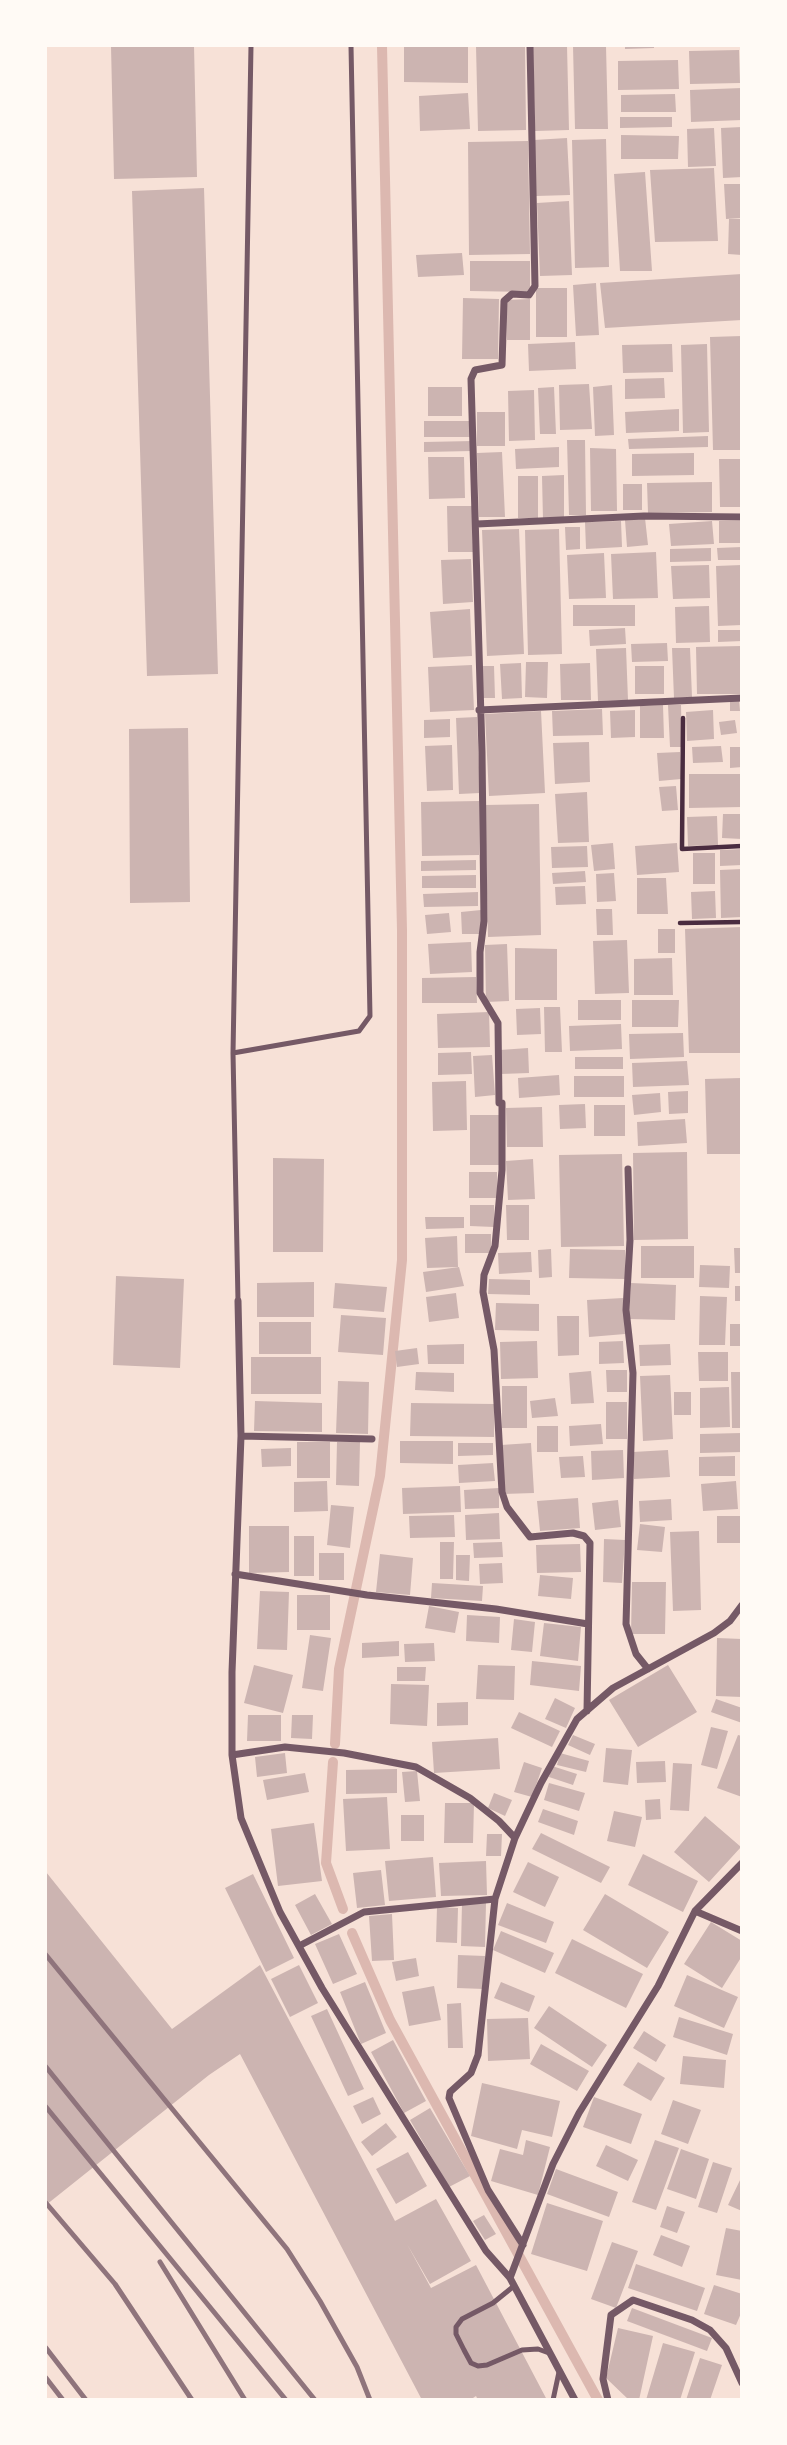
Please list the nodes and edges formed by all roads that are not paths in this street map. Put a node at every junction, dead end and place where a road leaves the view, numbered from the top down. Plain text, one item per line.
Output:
1 (251, 46) edge
2 (351, 46) edge
3 (530, 46) edge
4 (741, 517) edge
5 (477, 524) junction
6 (741, 698) edge
7 (479, 710) junction
8 (233, 1053) junction
9 (628, 1169) dead end
10 (238, 1301) joint
11 (241, 1436) junction
12 (372, 1439) dead end
13 (235, 1574) junction
14 (741, 1605) edge
15 (588, 1624) junction
16 (648, 1669) junction
17 (587, 1711) junction
18 (232, 1755) junction
19 (515, 1838) junction
20 (741, 1863) edge
21 (495, 1899) junction
22 (695, 1911) junction
23 (741, 1930) edge
24 (299, 1946) junction
25 (522, 2247) junction
26 (510, 2278) junction
27 (514, 2286) junction
28 (552, 2354) junction
29 (560, 2368) junction
30 (741, 2383) edge
31 (577, 2398) edge
32 (553, 2399) edge
33 (608, 2399) edge

1 - 8 lane
2 - 8 lane
3 - 5 street
4 - 5 street
5 - 7 street
6 - 7 street
7 - 15 street
8 - 10 lane
9 - 16 street
10 - 11 street
11 - 12 street
11 - 13 street
13 - 15 street
13 - 18 street
14 - 16 street
15 - 17 street
16 - 17 street
17 - 19 street
18 - 19 street
18 - 24 street
19 - 21 street
20 - 22 street
21 - 24 street
21 - 25 street
22 - 23 street
22 - 25 street
24 - 26 street
25 - 26 street
26 - 27 street
27 - 28 street
27 - 28 lane
28 - 29 street
29 - 31 street
29 - 32 lane
30 - 33 street

